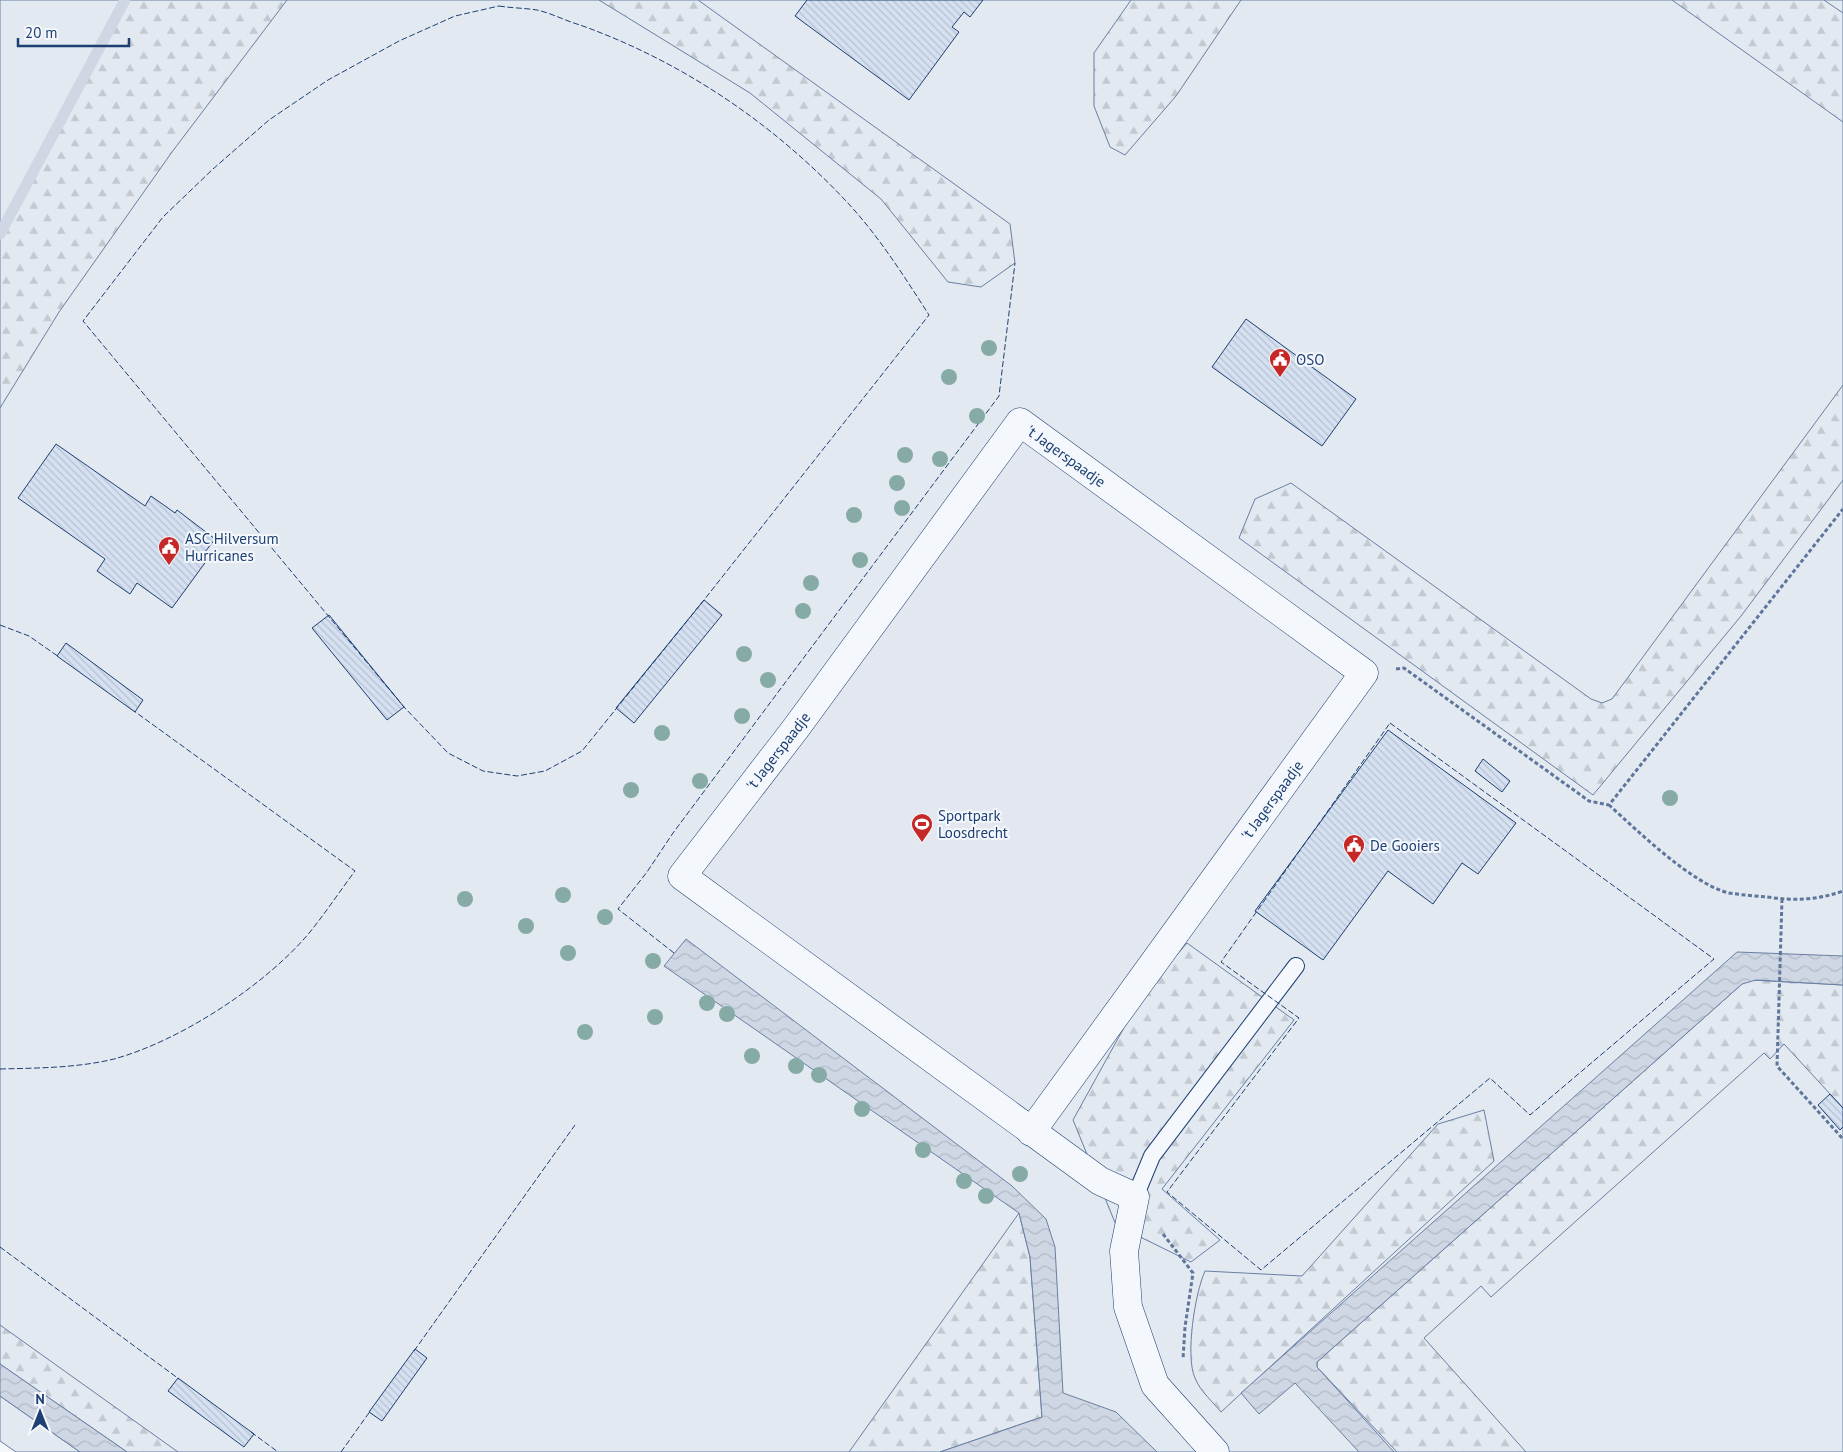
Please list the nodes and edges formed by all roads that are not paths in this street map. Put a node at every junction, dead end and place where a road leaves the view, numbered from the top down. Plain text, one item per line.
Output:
1 (1296, 966) dead end
2 (1031, 1132) junction
3 (1135, 1198) junction
4 (1215, 1452) edge

1 - 3 lane
2 - 2 street, 't Jagerspaadje
2 - 3 street, 't Jagerspaadje
3 - 4 street

